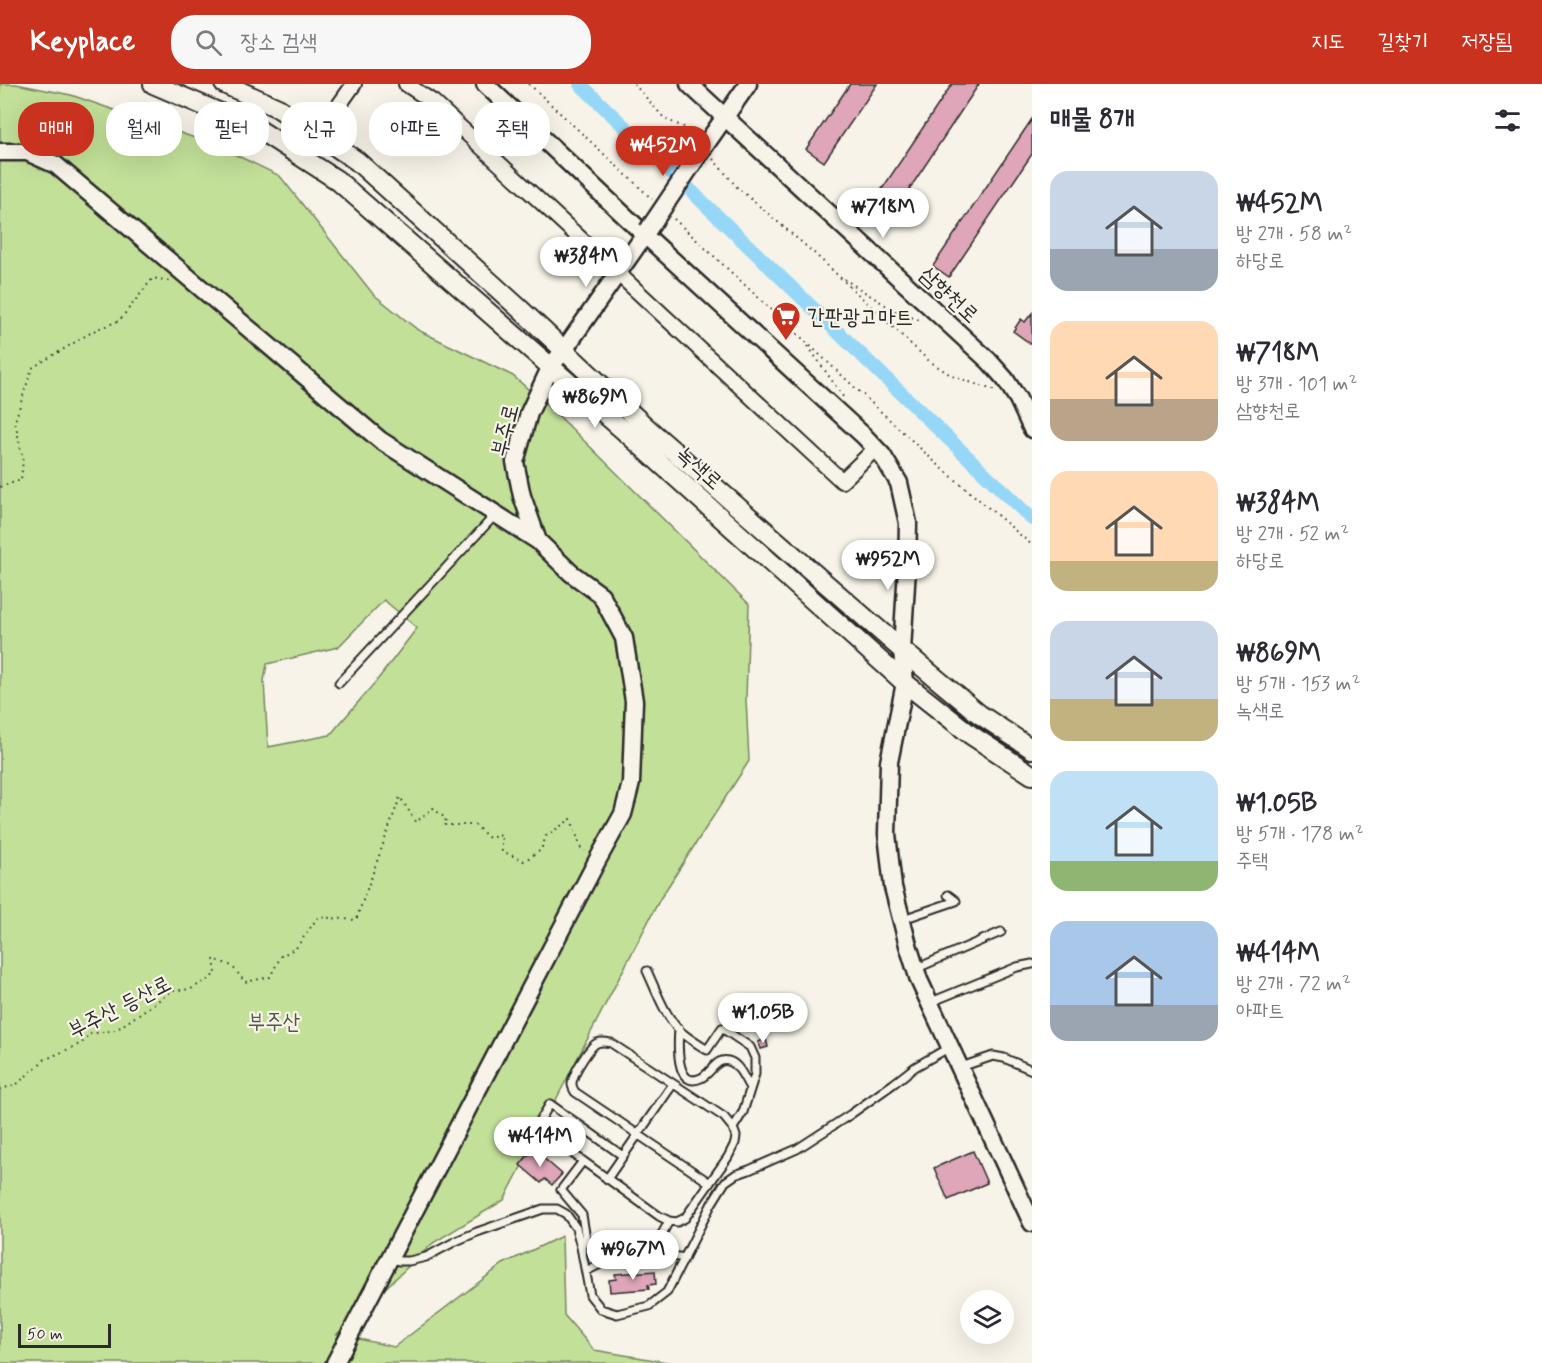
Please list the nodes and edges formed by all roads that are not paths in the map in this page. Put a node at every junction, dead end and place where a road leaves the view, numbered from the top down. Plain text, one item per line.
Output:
1 (153, 84) edge
2 (224, 84) edge
3 (354, 84) edge
4 (406, 84) edge
5 (485, 84) edge
6 (688, 84) edge
7 (747, 84) edge
8 (341, 102) edge
9 (281, 110) edge
10 (724, 117) junction
11 (0, 152) edge
12 (350, 156) edge
13 (646, 232) junction
14 (617, 274) junction
15 (564, 350) junction
16 (551, 366) junction
17 (1032, 429) edge
18 (876, 448) junction
19 (496, 514) junction
20 (538, 541) junction
21 (902, 650) junction
22 (339, 683) dead end
23 (905, 683) junction
24 (1032, 749) edge
25 (1032, 775) edge
26 (948, 895) dead end
27 (902, 920) junction
28 (1001, 932) dead end
29 (1032, 964) edge
30 (915, 969) junction
31 (647, 971) dead end
32 (929, 1003) junction
33 (679, 1029) junction
34 (950, 1047) junction
35 (960, 1068) junction
36 (1032, 1070) edge
37 (673, 1084) junction
38 (750, 1088) junction
39 (733, 1128) junction
40 (638, 1135) junction
41 (623, 1156) junction
42 (583, 1161) junction
43 (608, 1179) junction
44 (710, 1183) junction
45 (669, 1221) junction
46 (1032, 1223) edge
47 (581, 1247) junction
48 (652, 1253) junction
49 (390, 1257) junction
50 (685, 1258) junction
51 (586, 1271) junction
52 (335, 1363) edge

1 - 16 main road, 녹색로
2 - 9 main road, 녹색로
3 - 8 street
4 - 14 street
5 - 13 street
6 - 10 street, 삼향천로
7 - 10 street, 부주로
10 - 13 street, 부주로, bridge
10 - 17 street, 삼향천로
11 - 19 street
12 - 15 main road, 녹색로
13 - 14 street, 부주로
13 - 18 street
14 - 15 street, 부주로
14 - 18 street
15 - 16 street, 부주로
15 - 21 main road, 녹색로
16 - 20 street, 부주로
16 - 23 main road, 녹색로
18 - 21 street
19 - 20 street
19 - 22 lane
20 - 49 street
21 - 23 street
21 - 24 main road, 녹색로
23 - 25 main road, 녹색로
23 - 27 street
26 - 27 lane
27 - 30 street
28 - 30 lane
29 - 32 lane
30 - 32 street
31 - 33 lane
32 - 34 street
33 - 38 lane
33 - 38 lane
34 - 35 street
34 - 50 lane
35 - 36 lane
35 - 46 street
37 - 39 lane
37 - 40 lane
37 - 40 lane
38 - 39 lane
39 - 44 lane
40 - 41 lane
40 - 44 lane
41 - 42 lane
41 - 43 lane
42 - 43 lane
42 - 47 lane
43 - 45 lane
44 - 45 lane
45 - 48 lane
47 - 49 lane
47 - 51 lane
48 - 50 lane
48 - 51 lane
49 - 52 street
50 - 51 lane

